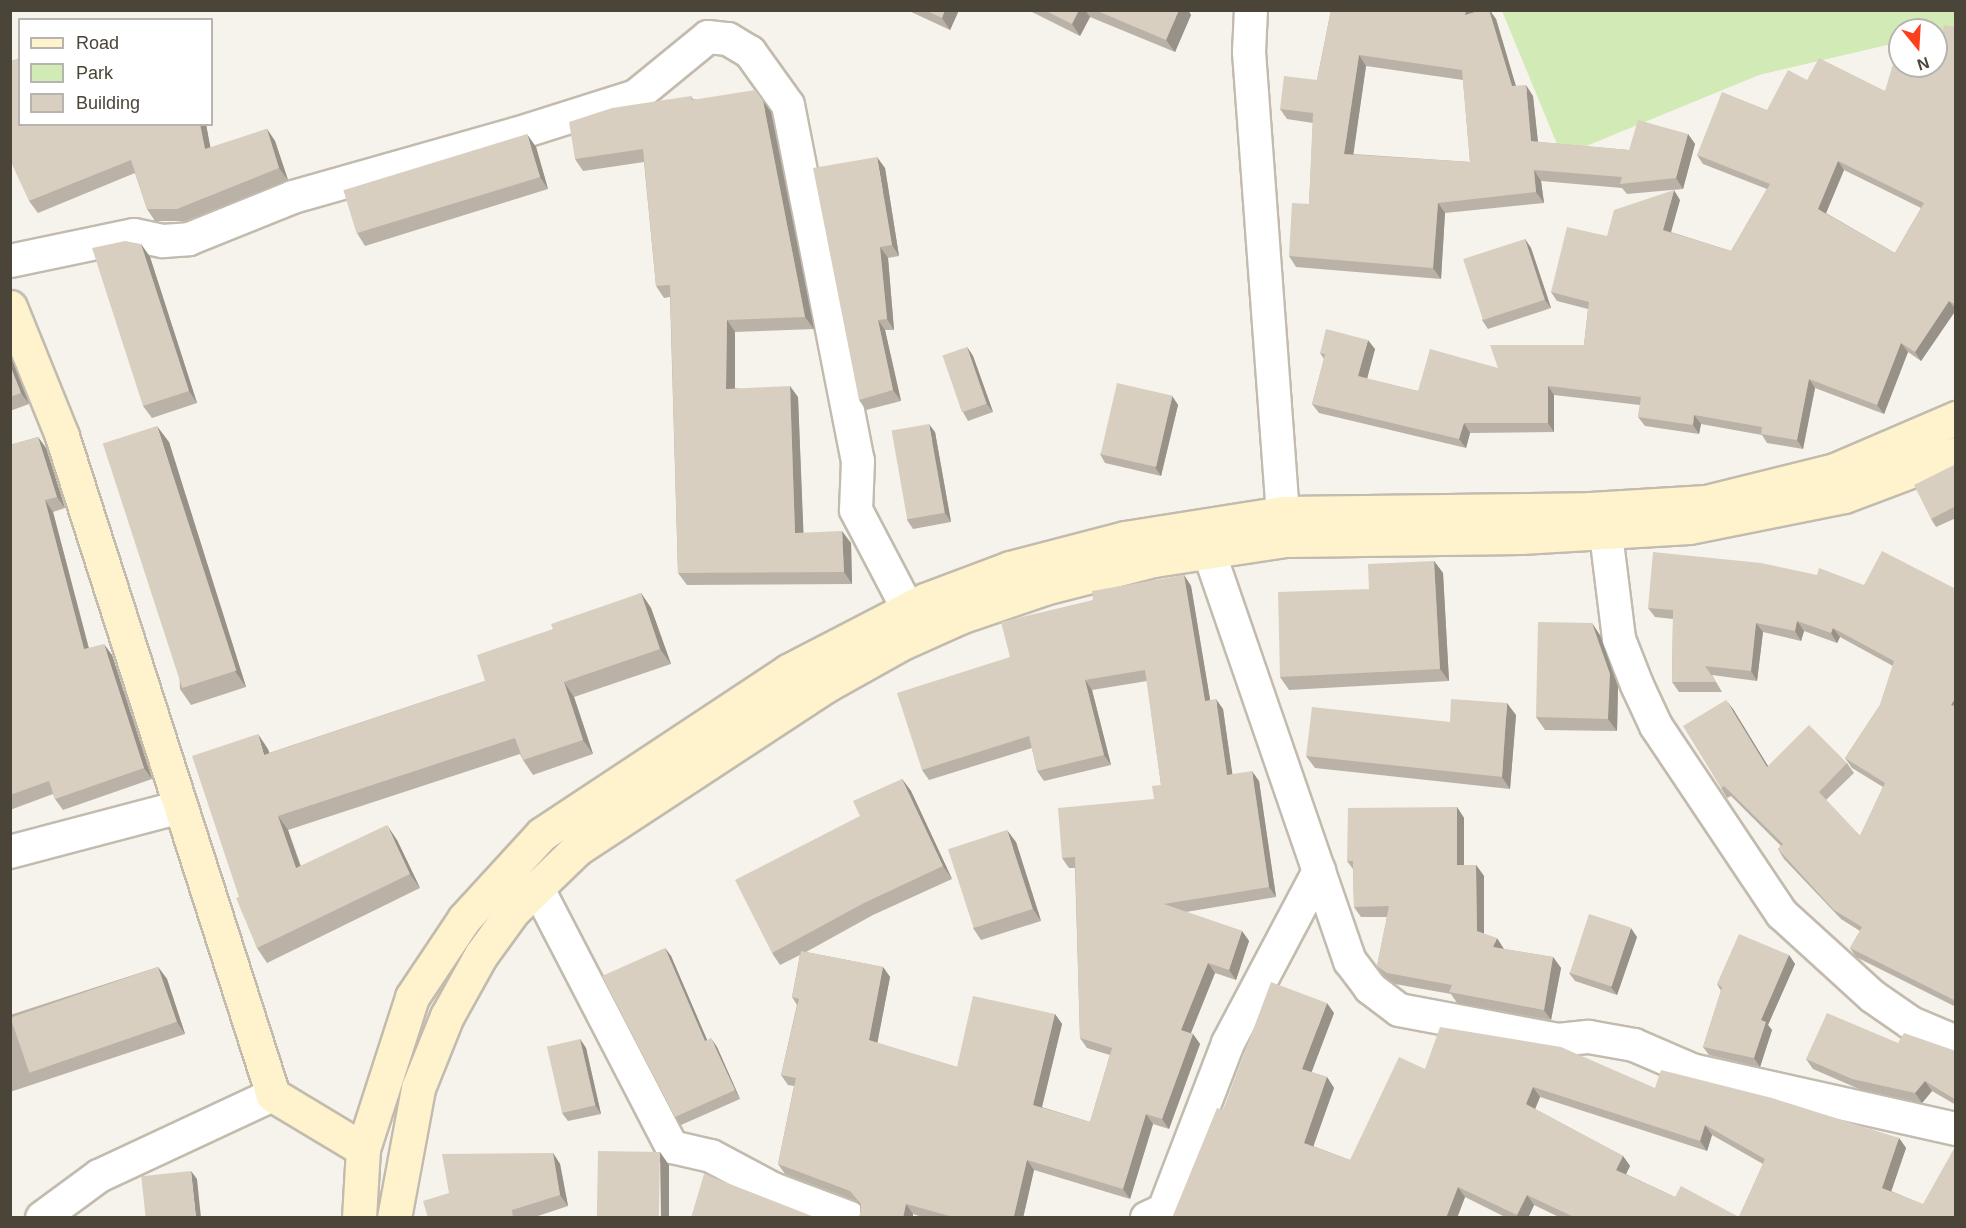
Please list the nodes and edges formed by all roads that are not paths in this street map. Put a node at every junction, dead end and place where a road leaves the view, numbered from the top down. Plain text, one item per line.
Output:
1 (1251, 10) edge
2 (10, 261) edge
3 (10, 307) edge
4 (1956, 418) edge
5 (1956, 454) edge
6 (1283, 513) junction
7 (1606, 534) junction
8 (1209, 552) junction
9 (908, 609) junction
10 (180, 807) junction
11 (10, 852) edge
12 (1320, 871) junction
13 (537, 887) junction
14 (1956, 1042) edge
15 (273, 1095) junction
16 (1956, 1129) edge
17 (363, 1149) junction
18 (42, 1218) edge
19 (359, 1218) edge
20 (394, 1218) edge
21 (850, 1218) edge
22 (1147, 1218) edge

1 - 6 street
2 - 9 street
3 - 10 main road
4 - 6 main road
5 - 7 main road
6 - 9 main road
7 - 8 main road
7 - 14 street
8 - 12 street
8 - 13 main road
9 - 17 main road
10 - 11 street
10 - 15 main road
12 - 16 street
12 - 22 street
13 - 20 main road
13 - 21 street
15 - 17 main road
15 - 18 street
17 - 19 main road

